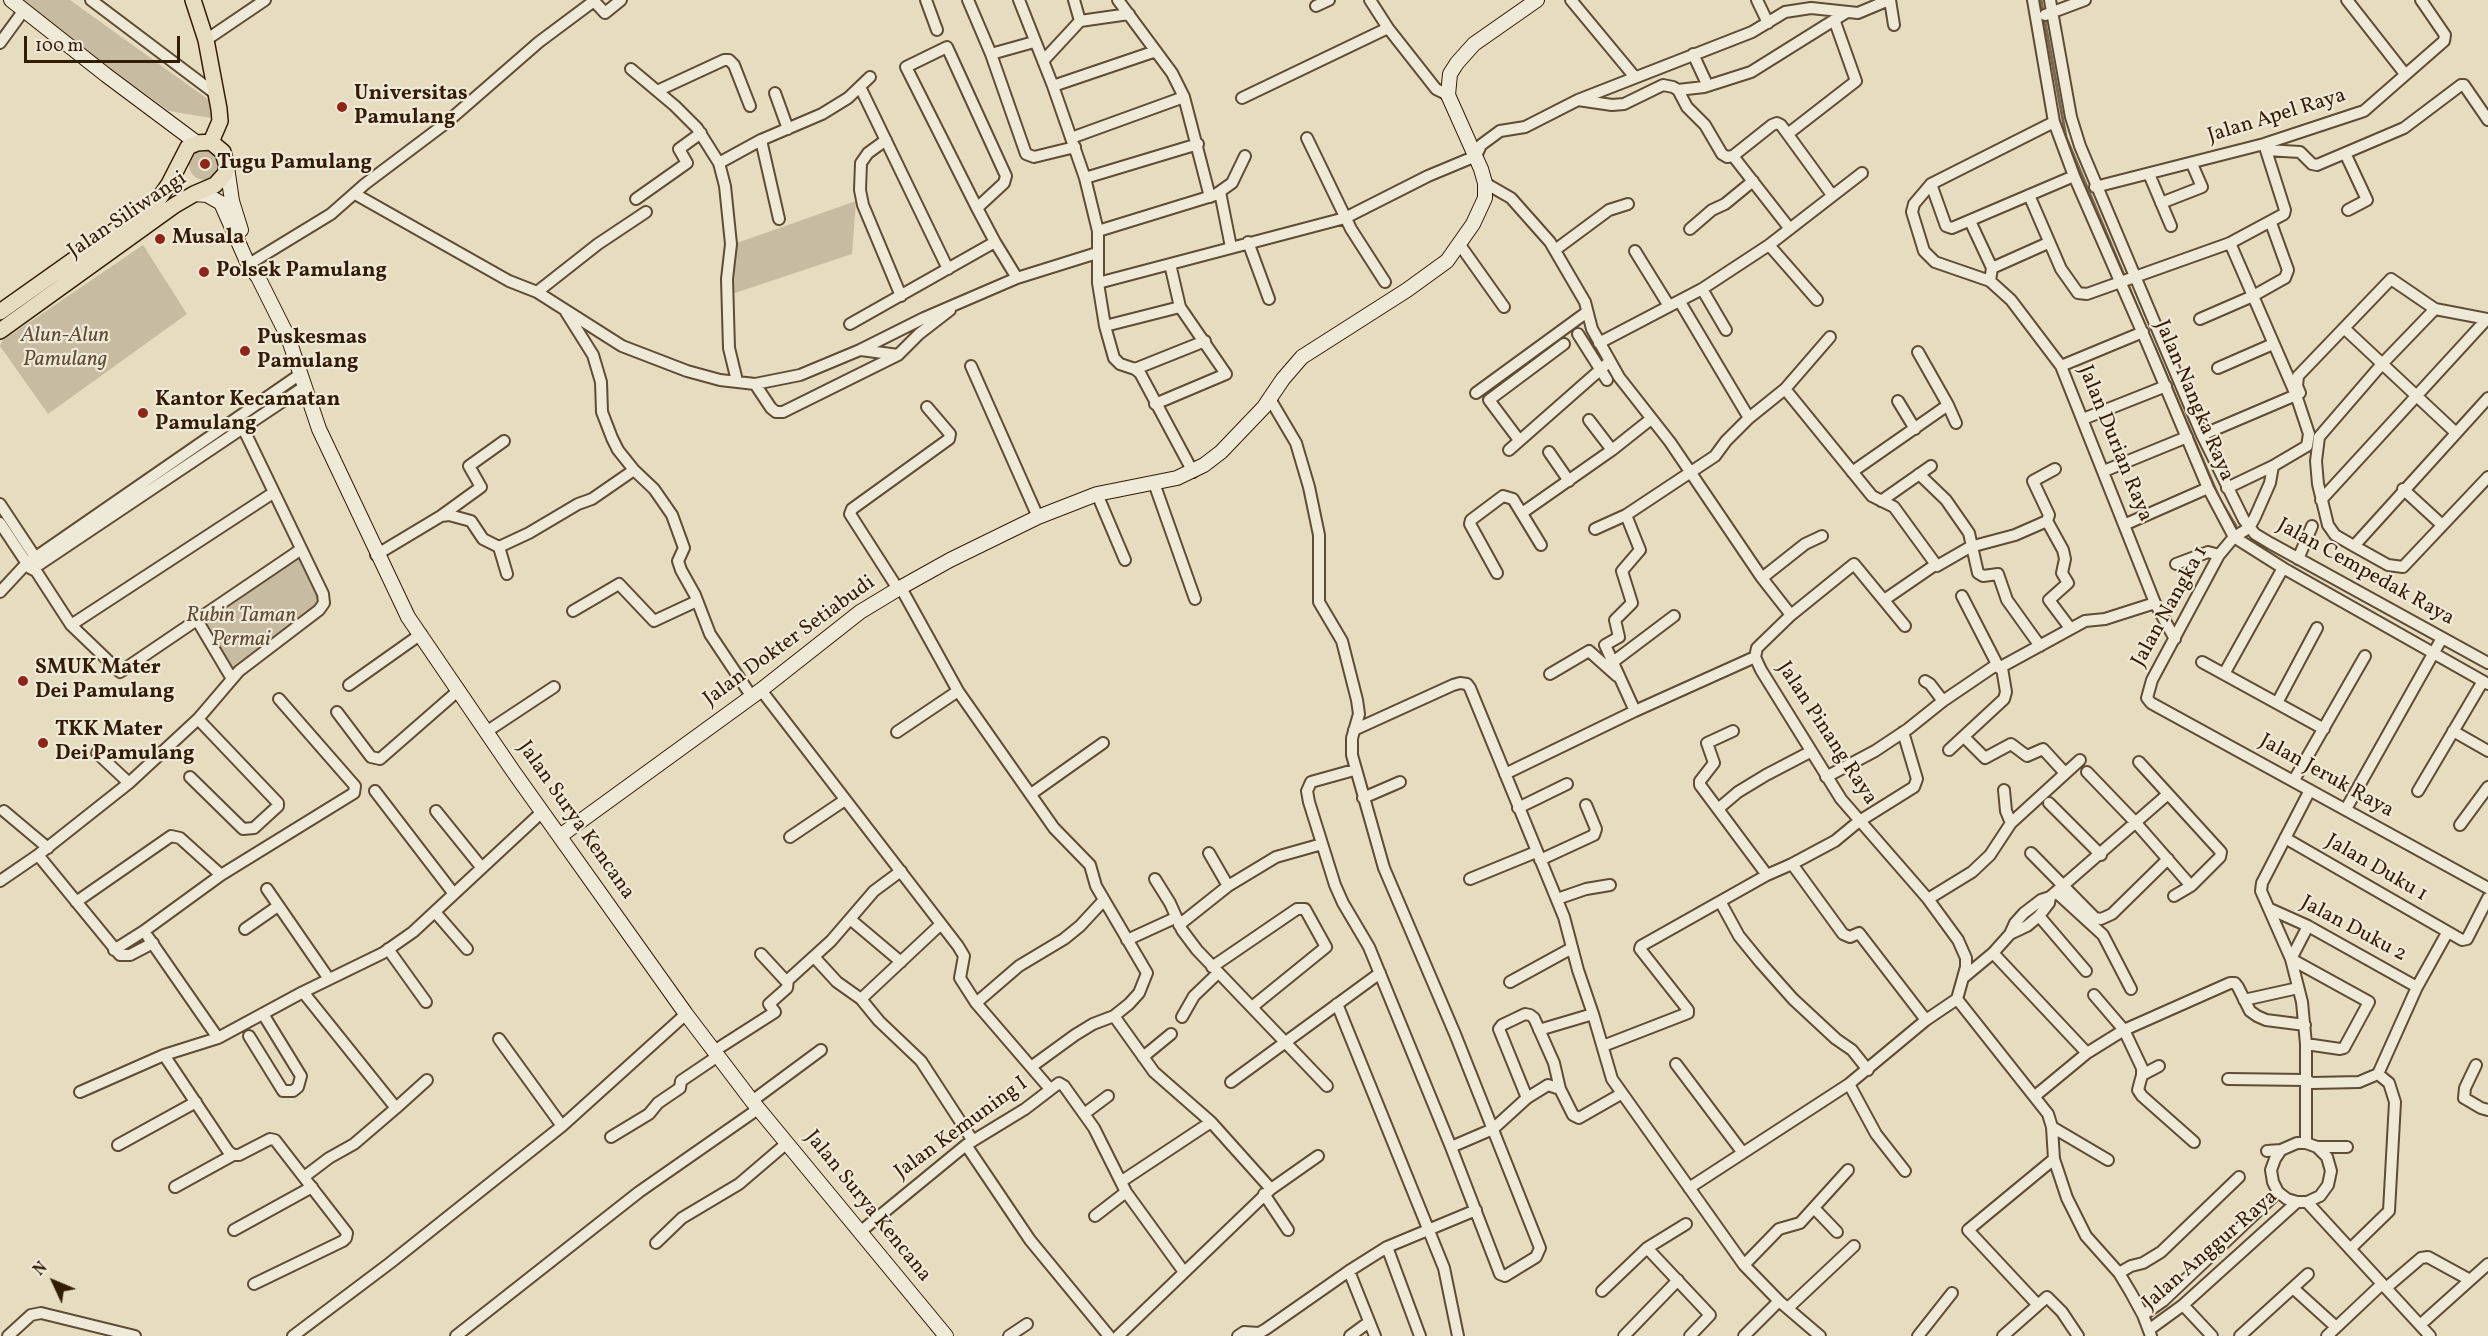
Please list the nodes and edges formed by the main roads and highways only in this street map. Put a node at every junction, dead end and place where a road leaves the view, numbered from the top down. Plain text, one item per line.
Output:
1 (11, 0) edge
2 (194, 0) edge
3 (1538, 0) edge
4 (204, 142) junction
5 (227, 167) junction
6 (194, 194) junction
7 (258, 277) junction
8 (0, 312) edge
9 (0, 331) edge
10 (560, 836) junction
11 (946, 1336) edge

1 - 4 main road
2 - 4 main road
3 - 10 main road, Jalan Dokter Setiabudi
4 - 5 main road
4 - 8 main road, Jalan Siliwangi
5 - 6 main road, Jalan Siliwangi
5 - 7 main road, Jalan Surya Kencana
6 - 7 main road, Jalan Surya Kencana
6 - 9 main road, Jalan Siliwangi
7 - 10 main road, Jalan Surya Kencana
10 - 11 main road, Jalan Surya Kencana

